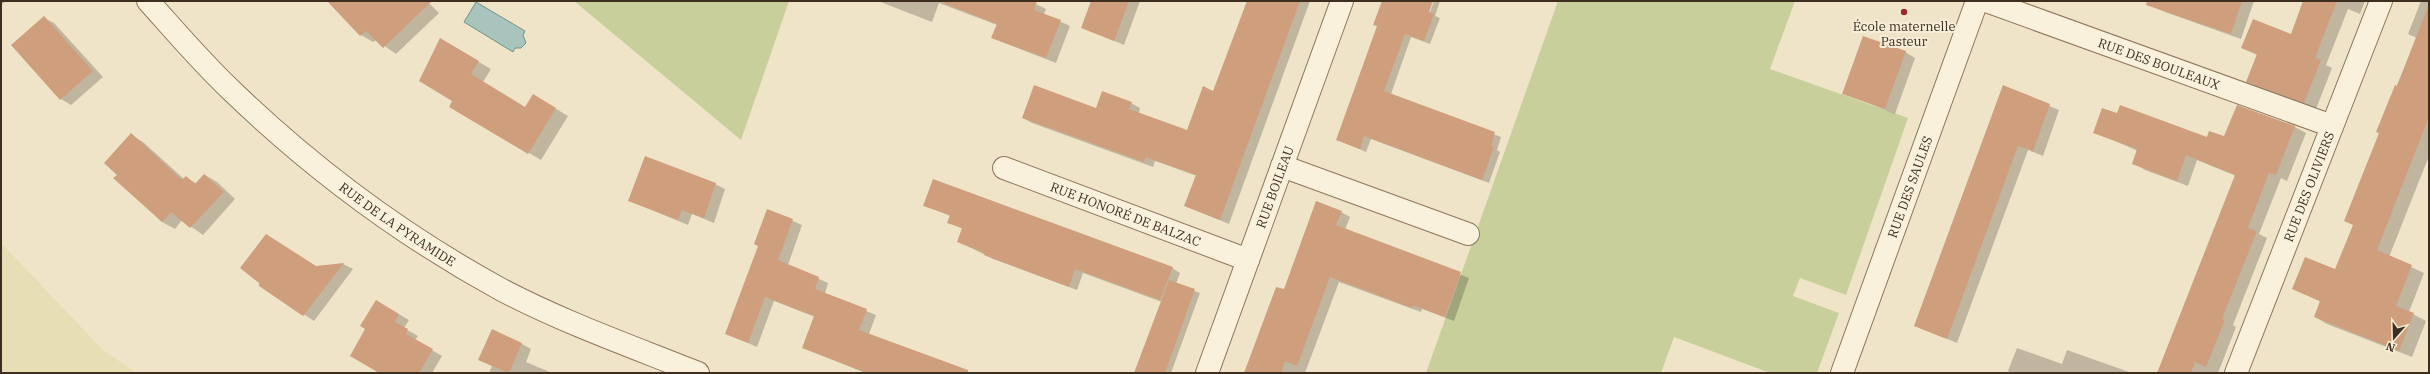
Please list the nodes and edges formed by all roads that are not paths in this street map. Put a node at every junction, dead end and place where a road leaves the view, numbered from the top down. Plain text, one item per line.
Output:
1 (148, 1) edge
2 (1342, 1) edge
3 (1977, 1) edge
4 (1986, 1) edge
5 (2381, 1) edge
6 (2332, 126) junction
7 (1282, 166) junction
8 (1004, 168) dead end
9 (1468, 234) dead end
10 (1248, 260) junction
11 (698, 373) edge
12 (1207, 373) edge
13 (1842, 373) edge
14 (2236, 373) edge

1 - 11 street, RUE DE LA PYRAMIDE
2 - 7 street, RUE BOILEAU
3 - 13 street, RUE DES SAULES
4 - 6 street, RUE DES BOULEAUX
5 - 6 street, RUE DES OLIVIERS
6 - 14 street, RUE DES OLIVIERS
7 - 9 street
7 - 10 street, RUE BOILEAU
8 - 10 street, RUE HONORÉ DE BALZAC
10 - 12 street, RUE BOILEAU

